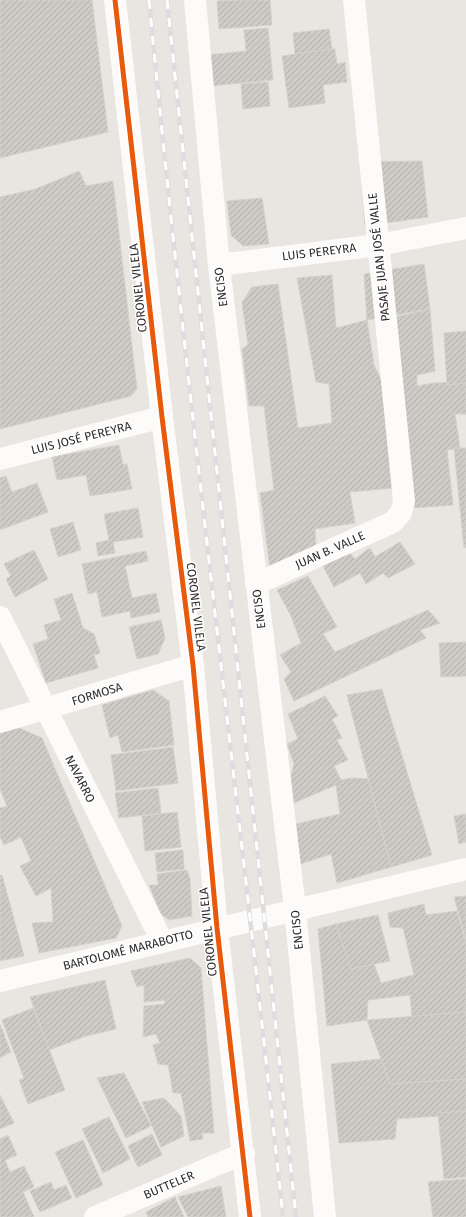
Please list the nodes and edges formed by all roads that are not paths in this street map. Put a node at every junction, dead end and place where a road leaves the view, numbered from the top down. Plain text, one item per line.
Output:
1 (115, 0) edge
2 (195, 0) edge
3 (354, 0) edge
4 (466, 228) edge
5 (378, 245) junction
6 (219, 265) junction
7 (162, 418) junction
8 (0, 459) edge
9 (401, 513) joint
10 (256, 584) junction
11 (0, 617) edge
12 (193, 665) junction
13 (45, 709) junction
14 (0, 722) edge
15 (466, 869) edge
16 (295, 909) junction
17 (217, 928) junction
18 (162, 941) junction
19 (0, 980) edge
20 (244, 1153) junction
21 (95, 1217) edge
22 (250, 1217) edge
23 (325, 1217) edge

1 - 7 street, CORONEL VILELA
2 - 6 street, ENCISO
3 - 5 street, PASAJE JUAN JOSÉ VALLE
4 - 5 street, LUIS PEREYRA
5 - 6 street, LUIS PEREYRA
5 - 9 street, PASAJE JUAN JOSÉ VALLE
6 - 10 street, ENCISO
7 - 8 street, LUIS JOSÉ PEREYRA
7 - 12 street, CORONEL VILELA
9 - 10 street, JUAN B. VALLE
10 - 16 street, ENCISO
11 - 13 street, NAVARRO
12 - 13 street, FORMOSA
12 - 17 street, CORONEL VILELA
13 - 14 street, FORMOSA
13 - 18 street, NAVARRO
15 - 16 street, BARTOLOMÉ MARABOTTO
16 - 17 street, BARTOLOMÉ MARABOTTO
16 - 23 street, ENCISO
17 - 18 street, BARTOLOMÉ MARABOTTO
17 - 20 street, CORONEL VILELA
18 - 19 street, BARTOLOMÉ MARABOTTO
20 - 21 street, BUTTELER
20 - 22 street, CORONEL VILELA

